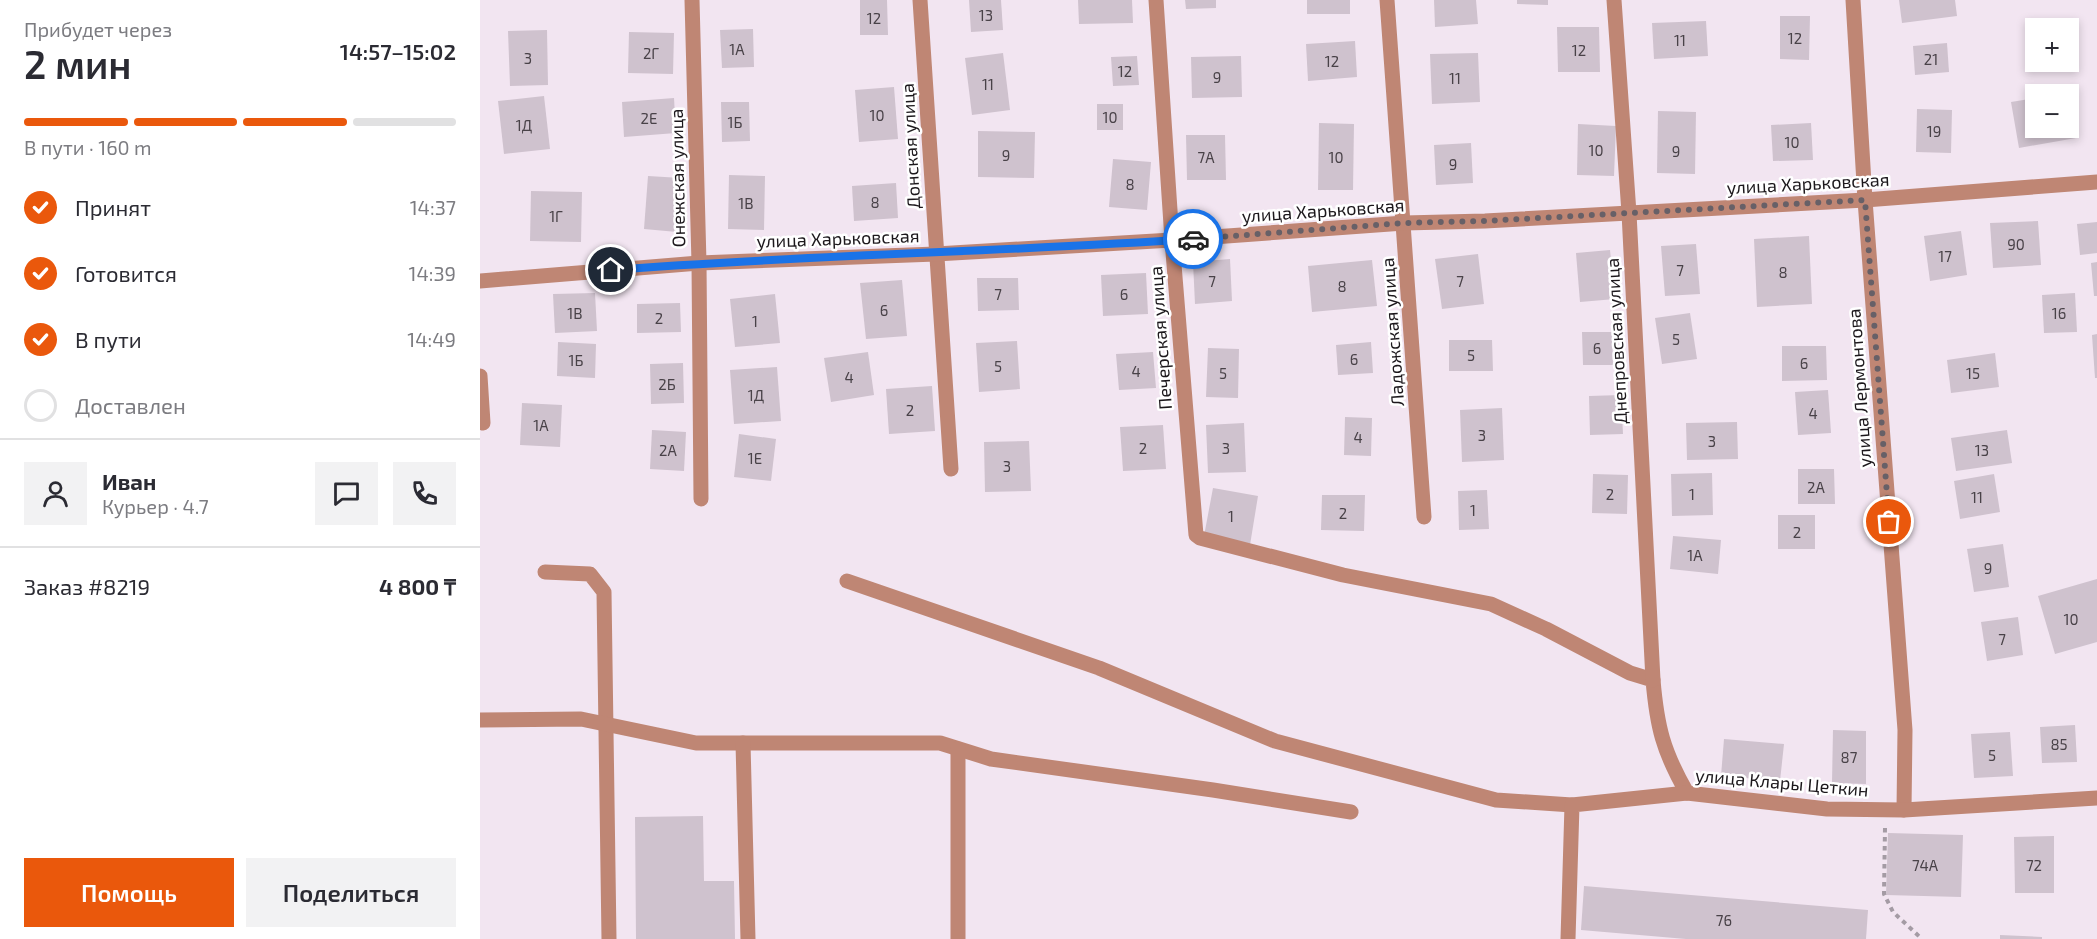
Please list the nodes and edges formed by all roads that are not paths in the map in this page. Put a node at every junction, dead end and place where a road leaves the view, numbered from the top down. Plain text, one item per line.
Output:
1 (692, 0) edge
2 (920, 0) edge
3 (1156, 0) edge
4 (1387, 0) edge
5 (1614, 0) edge
6 (1853, 0) edge
7 (2097, 182) edge
8 (1865, 200) junction
9 (1629, 213) junction
10 (1404, 223) junction
11 (1172, 240) junction
12 (936, 254) junction
13 (699, 264) junction
14 (480, 281) edge
15 (480, 376) edge
16 (483, 423) dead end
17 (951, 469) dead end
18 (701, 499) dead end
19 (1424, 517) dead end
20 (546, 572) dead end
21 (847, 581) dead end
22 (1653, 680) junction
23 (480, 720) edge
24 (607, 724) junction
25 (743, 743) junction
26 (958, 748) junction
27 (1687, 793) junction
28 (2097, 798) edge
29 (1572, 805) junction
30 (1904, 810) junction
31 (1351, 812) dead end
32 (609, 939) edge
33 (748, 939) edge
34 (958, 939) edge
35 (1568, 939) edge

1 - 13 street, Онежская улица
2 - 12 street, Донская улица
3 - 11 street, Печерская улица
4 - 10 street, Ладожская улица
5 - 9 street, Днепровская улица
6 - 8 street, улица Лермонтова
7 - 8 street, улица Харьковская
8 - 9 street, улица Харьковская
8 - 30 street, улица Лермонтова
9 - 10 street, улица Харьковская
9 - 22 street, Днепровская улица
10 - 11 street, улица Харьковская
10 - 19 street, Ладожская улица
11 - 12 street, улица Харьковская
11 - 22 street, Печерская улица
12 - 13 street, улица Харьковская
12 - 17 street, Донская улица
13 - 14 street, улица Харьковская
13 - 18 street, Онежская улица
15 - 16 street
20 - 24 street
21 - 29 street, улица Клары Цеткин
22 - 27 street, Днепровская улица
23 - 24 street
24 - 25 street
24 - 32 street
25 - 26 street
25 - 33 street
26 - 31 street
26 - 34 street
27 - 29 street, улица Клары Цеткин
27 - 30 street, улица Клары Цеткин
28 - 30 street, улица Клары Цеткин
29 - 35 street

